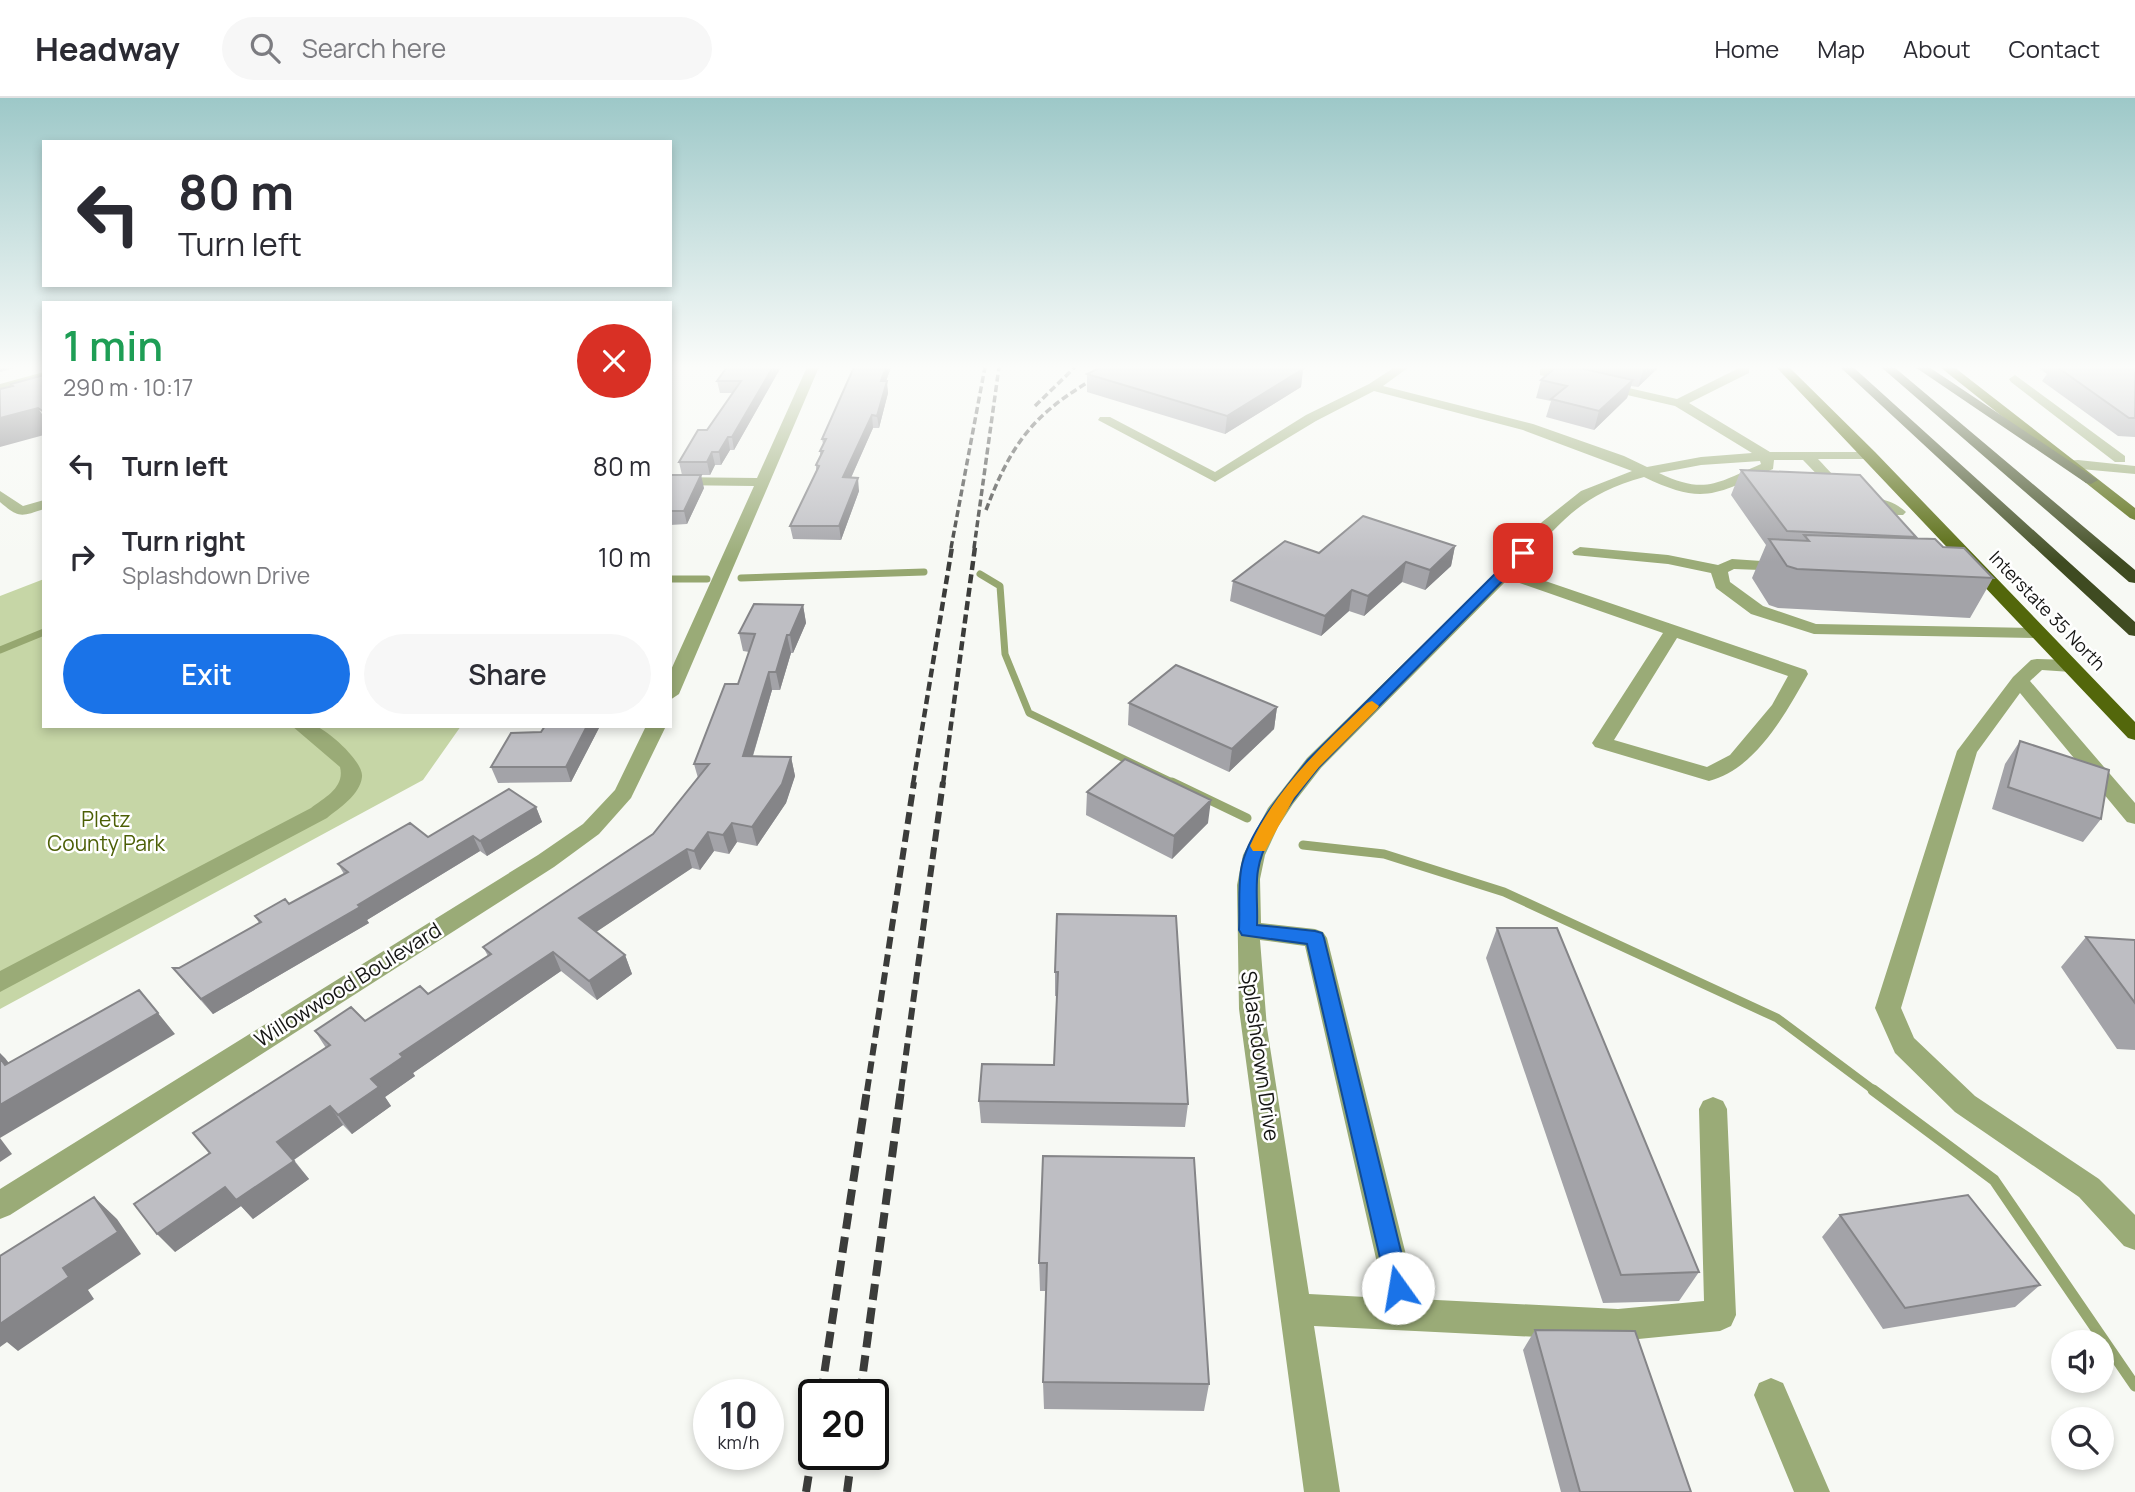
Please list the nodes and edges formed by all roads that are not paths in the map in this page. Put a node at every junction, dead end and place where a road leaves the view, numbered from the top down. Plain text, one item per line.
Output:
1 (783, 432) edge
2 (1128, 432) edge
3 (1289, 432) edge
4 (1542, 432) edge
5 (1728, 432) edge
6 (1847, 432) edge
7 (1917, 432) edge
8 (1963, 432) edge
9 (2019, 432) edge
10 (2029, 432) edge
11 (2090, 432) edge
12 (1870, 455) junction
13 (1767, 456) junction
14 (1807, 456) junction
15 (2128, 459) edge
16 (2092, 463) junction
17 (2070, 464) junction
18 (2135, 470) edge
19 (1644, 473) junction
20 (2091, 480) junction
21 (672, 481) edge
22 (764, 482) junction
23 (0, 495) edge
24 (42, 506) edge
25 (1926, 514) junction
26 (2135, 515) edge
27 (1580, 552) dead end
28 (1801, 567) edge
29 (1719, 570) junction
30 (1506, 573) junction
31 (1961, 574) edge
32 (1984, 575) junction
33 (2135, 578) edge
34 (2135, 631) edge
35 (1672, 632) junction
36 (2039, 633) junction
37 (2071, 666) junction
38 (2020, 681) junction
39 (672, 689) edge
40 (305, 728) edge
41 (655, 728) edge
42 (2135, 734) edge
43 (2135, 817) edge
44 (1248, 930) junction
45 (0, 982) edge
46 (1713, 1110) dead end
47 (0, 1205) edge
48 (2135, 1236) edge
49 (1296, 1309) junction
50 (1405, 1315) junction
51 (1771, 1395) dead end
52 (1322, 1492) edge
53 (1812, 1492) edge

1 - 22 street
2 - 3 street
4 - 19 street
5 - 13 street
6 - 12 main road, Interstate 35 North
7 - 34 highway
8 - 33 highway
9 - 20 highway
10 - 17 main road
11 - 15 street
12 - 14 street, Splashdown Drive
12 - 25 main road, Interstate 35 North
13 - 14 street, Splashdown Drive
13 - 19 street, Splashdown Drive
13 - 19 street
14 - 25 street
15 - 16 street
16 - 17 street
16 - 18 street
17 - 20 main road
19 - 30 street, Splashdown Drive
20 - 26 main road
21 - 22 street
22 - 39 street
23 - 24 street
25 - 32 main road, Interstate 35 North
27 - 29 street
28 - 29 street
29 - 36 street
30 - 35 street
30 - 44 street, Splashdown Drive
31 - 32 street
32 - 36 main road, Interstate 35 North
35 - 35 street
36 - 37 main road, Interstate 35 North
37 - 38 street
37 - 42 main road, Interstate 35 North
38 - 43 street
38 - 48 street
40 - 45 street
41 - 47 street, Willowwood Boulevard
44 - 49 street, Splashdown Drive
44 - 50 street
46 - 50 street
49 - 50 street
49 - 52 street, Splashdown Drive
51 - 53 street

